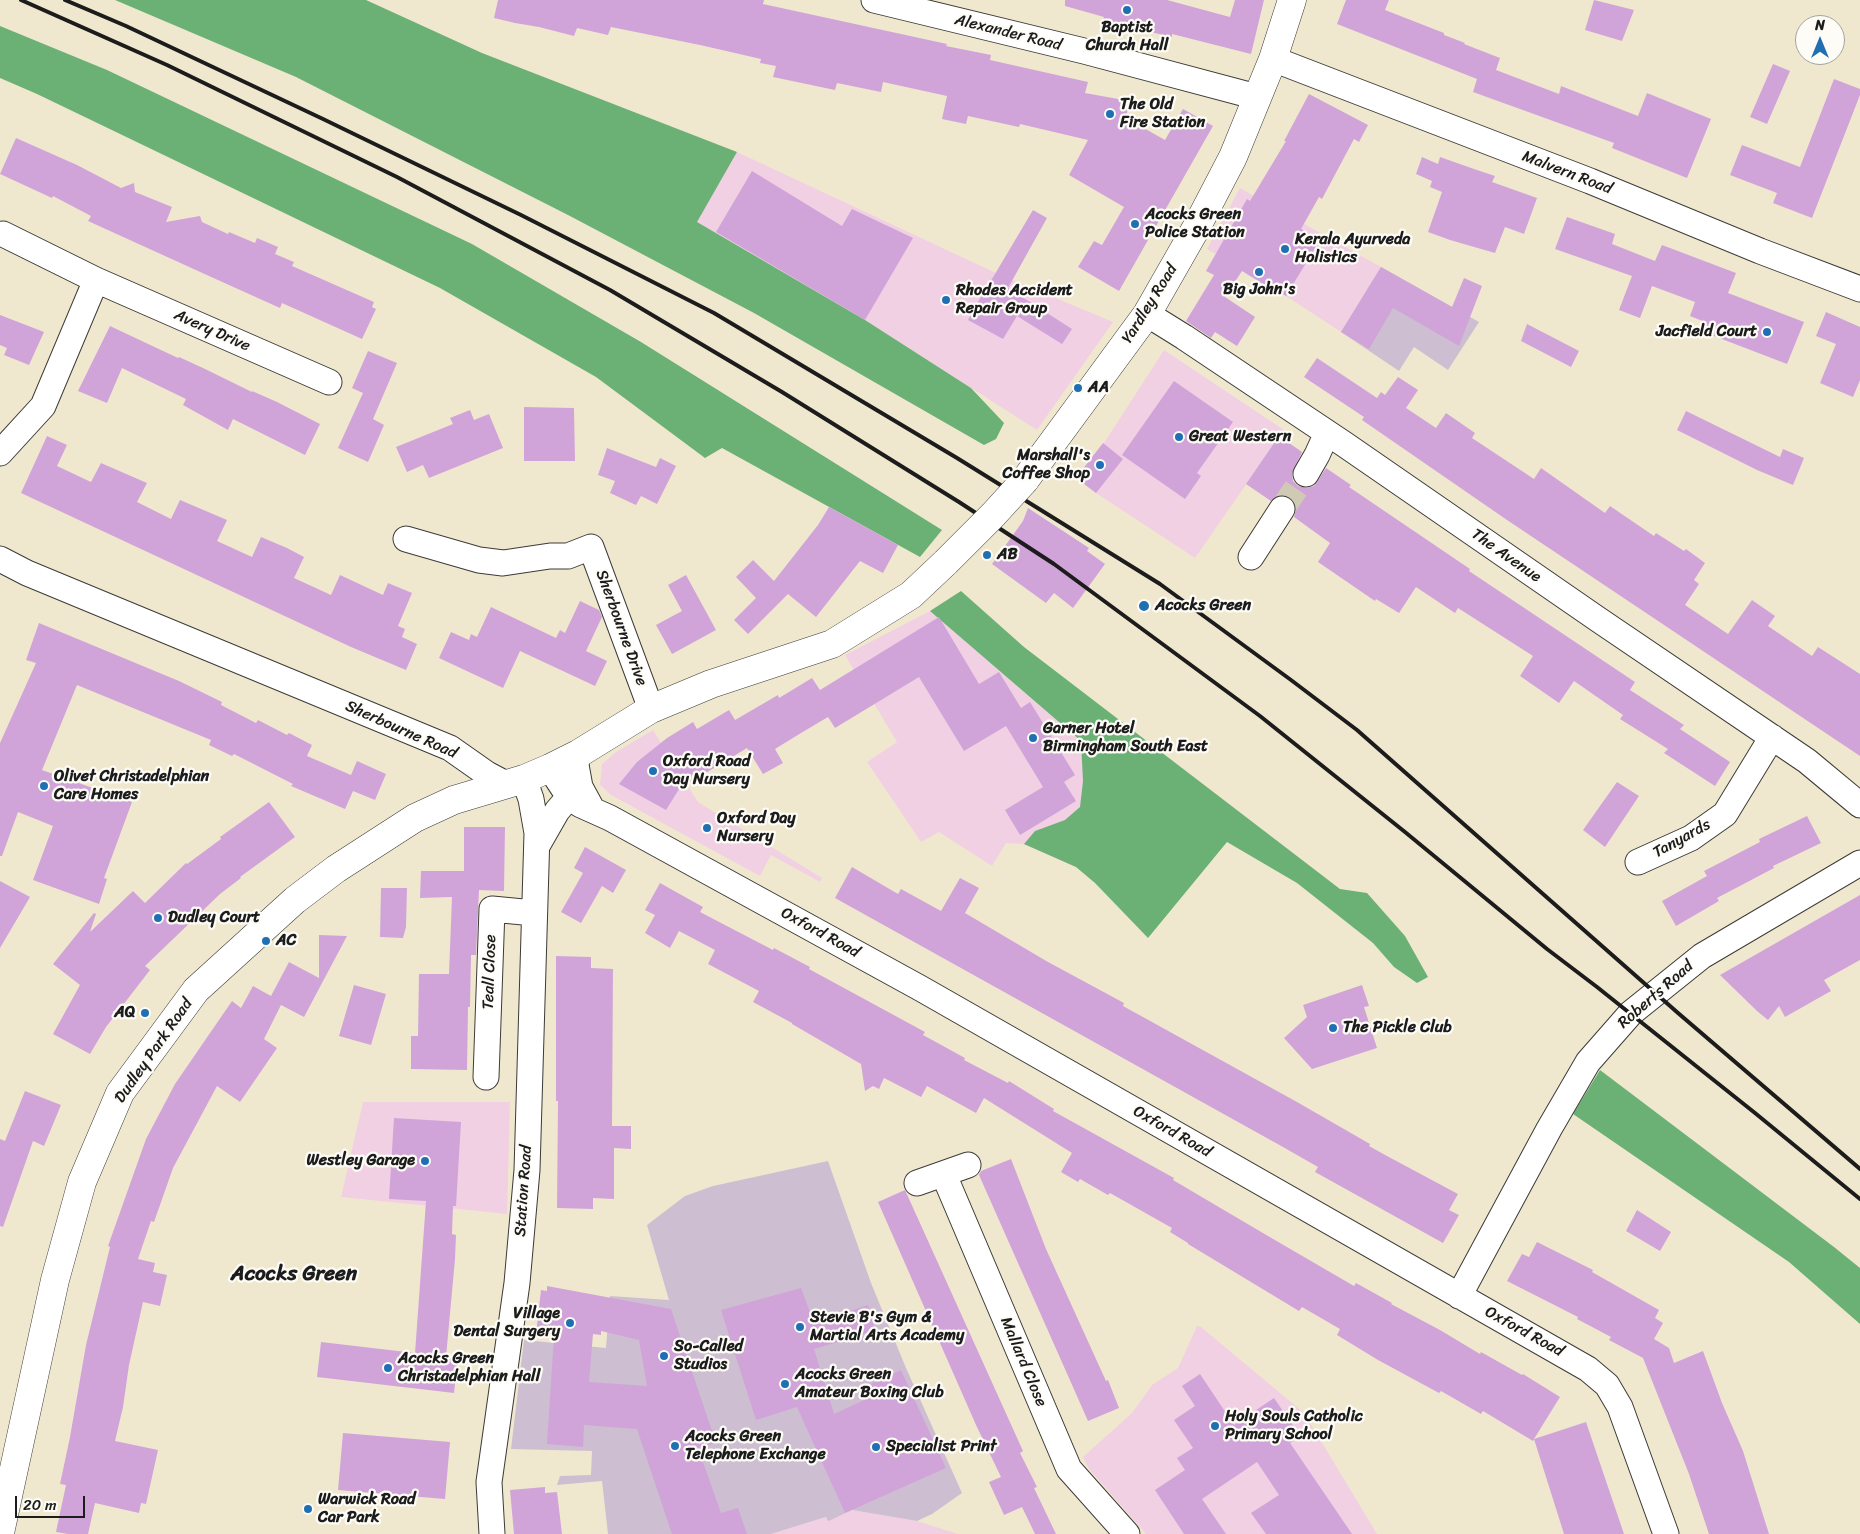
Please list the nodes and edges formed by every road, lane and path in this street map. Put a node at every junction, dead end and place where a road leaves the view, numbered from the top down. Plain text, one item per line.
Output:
1 (874, 0) edge
2 (1292, 0) edge
3 (1273, 59) junction
4 (1258, 97) junction
5 (3, 234) dead end
6 (96, 280) junction
7 (1860, 289) edge
8 (1147, 314) junction
9 (329, 382) dead end
10 (1327, 433) junction
11 (0, 453) edge
12 (1306, 474) tunnel mouth
13 (1282, 508) tunnel mouth
14 (406, 539) dead end
15 (1252, 557) dead end
16 (0, 559) edge
17 (651, 709) junction
18 (1772, 738) junction
19 (578, 754) junction
20 (550, 768) junction
21 (515, 781) junction
22 (569, 797) junction
23 (1860, 805) edge
24 (592, 809) junction
25 (537, 846) junction
26 (1638, 862) dead end
27 (1860, 864) edge
28 (534, 913) junction
29 (486, 1077) dead end
30 (968, 1165) dead end
31 (944, 1174) junction
32 (918, 1183) dead end
33 (1460, 1296) junction
34 (0, 1533) edge
35 (492, 1534) edge
36 (1127, 1534) edge
37 (1666, 1534) edge

1 - 4 street, Alexander Road
2 - 3 main road, Yardley Road
3 - 4 main road, Yardley Road
3 - 7 street, Malvern Road
4 - 8 main road, Yardley Road
5 - 6 street, Avery Drive
6 - 9 street, Avery Drive
6 - 11 street
8 - 10 street, The Avenue
8 - 17 main road, Yardley Road, bridge
10 - 12 street
10 - 18 street, The Avenue
13 - 15 street
14 - 17 street, Sherbourne Drive
16 - 21 street, Sherbourne Road
17 - 19 main road
18 - 23 street, The Avenue
18 - 26 street, Tanyards
19 - 20 main road
19 - 24 street
20 - 21 main road
20 - 22 street, Oxford Road
21 - 25 street, Station Road
21 - 34 main road, Dudley Park Road
22 - 24 street, Oxford Road
22 - 25 street, Station Road
24 - 33 street, Oxford Road
25 - 28 street, Station Road
27 - 33 street, Roberts Road
28 - 29 street, Teall Close
28 - 35 street, Station Road
30 - 31 street
31 - 32 street
31 - 36 street, Mallard Close
33 - 37 street, Oxford Road

